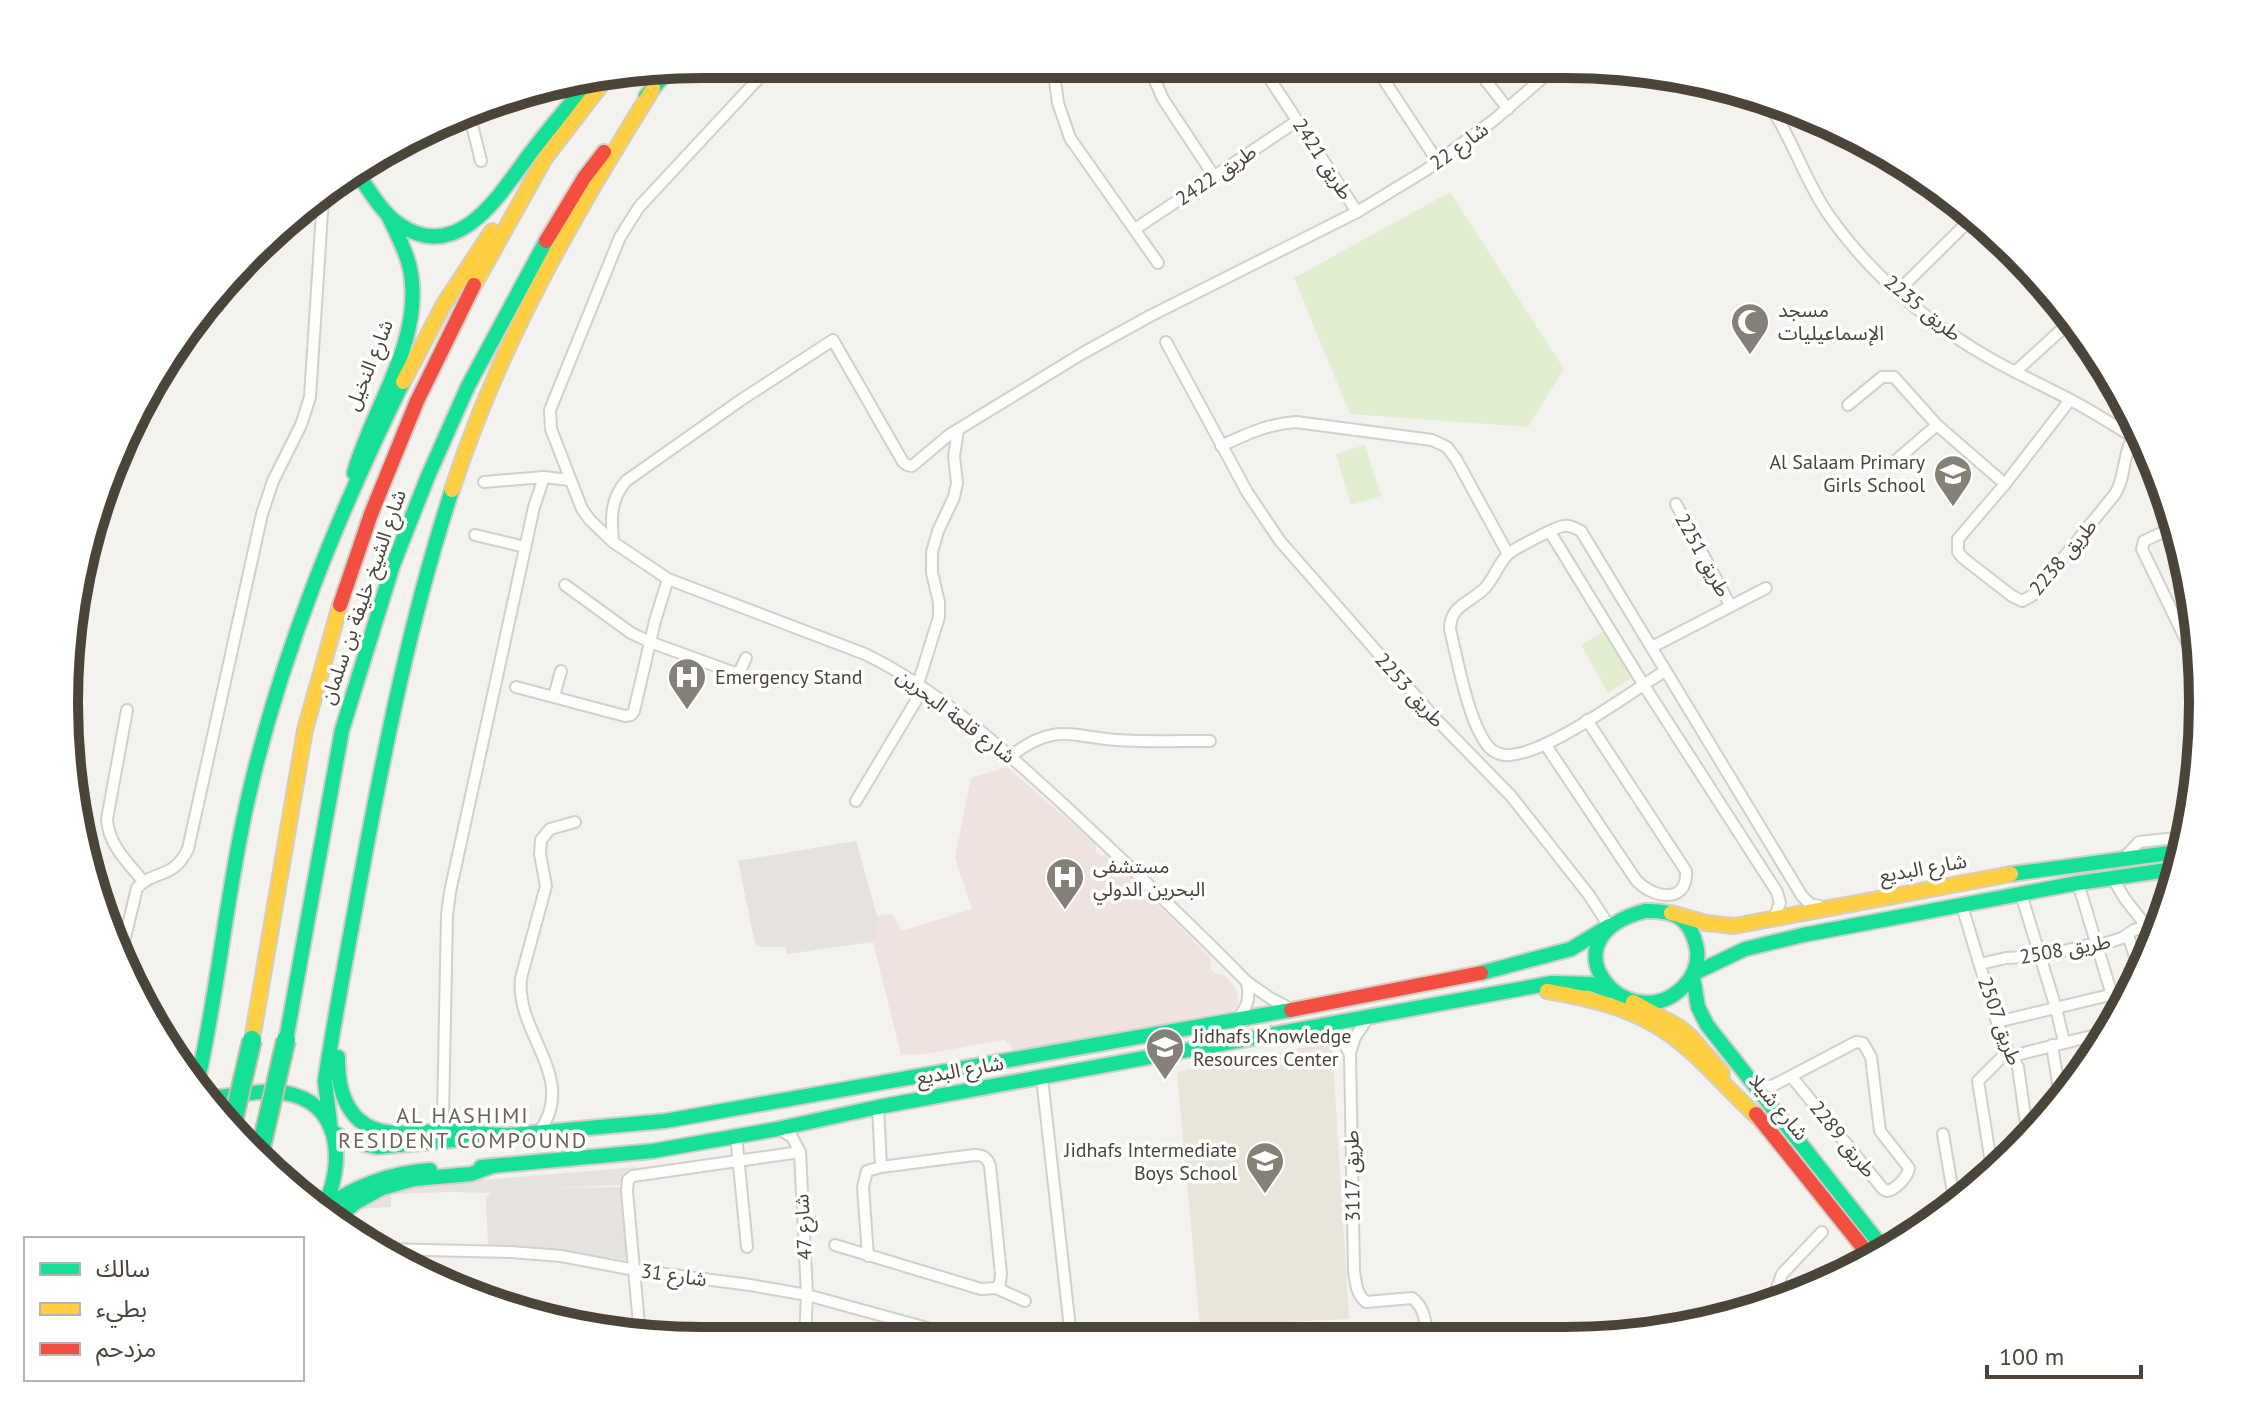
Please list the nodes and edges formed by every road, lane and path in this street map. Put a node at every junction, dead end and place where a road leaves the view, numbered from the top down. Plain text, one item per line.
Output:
1 (759, 78) edge
2 (1055, 78) edge
3 (1154, 78) edge
4 (1269, 78) edge
5 (1383, 78) edge
6 (1484, 78) edge
7 (1543, 78) edge
8 (661, 79) edge
9 (600, 87) edge
10 (653, 88) junction
11 (582, 90) edge
12 (1508, 109) junction
13 (1776, 115) edge
14 (1782, 118) edge
15 (1779, 120) junction
16 (1297, 121) junction
17 (472, 123) edge
18 (545, 158) junction
19 (481, 161) dead end
20 (1438, 162) junction
21 (1214, 176) junction
22 (362, 179) edge
23 (323, 207) edge
24 (1357, 212) junction
25 (387, 213) junction
26 (1966, 224) edge
27 (1135, 229) junction
28 (1158, 263) dead end
29 (1897, 292) junction
30 (2064, 327) edge
31 (1166, 342) dead end
32 (2015, 372) junction
33 (2070, 400) junction
34 (1848, 405) dead end
35 (1937, 425) junction
36 (2126, 429) edge
37 (958, 430) junction
38 (2123, 431) junction
39 (2128, 434) edge
40 (2131, 441) edge
41 (1221, 446) junction
42 (1894, 462) dead end
43 (544, 477) junction
44 (569, 480) junction
45 (484, 482) dead end
46 (2005, 484) junction
47 (352, 489) junction
48 (1676, 504) dead end
49 (2165, 531) edge
50 (1550, 532) junction
51 (475, 535) dead end
52 (613, 542) junction
53 (525, 547) junction
54 (1508, 554) junction
55 (668, 579) junction
56 (565, 585) dead end
57 (1766, 588) dead end
58 (1730, 605) junction
59 (2186, 640) edge
60 (650, 642) junction
61 (1652, 647) junction
62 (746, 658) dead end
63 (561, 671) dead end
64 (1665, 671) junction
65 (1643, 684) junction
66 (922, 686) junction
67 (516, 687) dead end
68 (554, 696) junction
69 (127, 710) dead end
70 (1587, 720) junction
71 (1210, 741) dead end
72 (1545, 744) junction
73 (1493, 750) junction
74 (1011, 756) junction
75 (1480, 764) junction
76 (856, 801) dead end
77 (575, 822) dead end
78 (2174, 838) edge
79 (2170, 853) edge
80 (2122, 860) junction
81 (2166, 870) edge
82 (2112, 877) junction
83 (143, 881) junction
84 (2078, 883) junction
85 (2021, 894) junction
86 (1855, 903) junction
87 (1962, 906) junction
88 (1671, 913) junction
89 (1773, 920) junction
90 (1609, 926) junction
91 (2147, 926) joint
92 (2128, 935) junction
93 (125, 937) edge
94 (2097, 945) junction
95 (2039, 956) junction
96 (2135, 956) edge
97 (1980, 964) junction
98 (1694, 975) junction
99 (1247, 982) junction
100 (215, 983) junction
101 (342, 984) junction
102 (1526, 989) junction
103 (1610, 991) junction
104 (2117, 993) edge
105 (2112, 994) junction
106 (2114, 1000) edge
107 (1633, 1002) junction
108 (2056, 1008) junction
109 (1293, 1010) junction
110 (1371, 1016) junction
111 (1235, 1021) junction
112 (1997, 1022) junction
113 (1306, 1029) junction
114 (2090, 1039) edge
115 (2064, 1042) junction
116 (2052, 1045) junction
117 (2010, 1054) junction
118 (1350, 1055) junction
119 (189, 1058) edge
120 (200, 1073) edge
121 (1791, 1076) junction
122 (1042, 1078) junction
123 (2058, 1085) edge
124 (1765, 1091) junction
125 (219, 1097) edge
126 (552, 1098) junction
127 (878, 1107) junction
128 (234, 1116) edge
129 (1762, 1121) junction
130 (564, 1123) junction
131 (2026, 1123) edge
132 (442, 1127) junction
133 (332, 1128) junction
134 (777, 1129) junction
135 (538, 1132) junction
136 (1943, 1134) dead end
137 (503, 1135) junction
138 (736, 1135) junction
139 (262, 1145) edge
140 (653, 1151) junction
141 (800, 1152) junction
142 (1990, 1159) edge
143 (739, 1160) junction
144 (881, 1167) junction
145 (656, 1172) junction
146 (1956, 1189) edge
147 (328, 1202) edge
148 (338, 1209) edge
149 (1822, 1232) dead end
150 (1856, 1240) junction
151 (1879, 1242) edge
152 (835, 1245) dead end
153 (747, 1247) dead end
154 (402, 1249) edge
155 (1864, 1250) edge
156 (1856, 1255) edge
157 (868, 1256) junction
158 (635, 1270) junction
159 (996, 1288) junction
160 (1778, 1289) edge
161 (807, 1295) junction
162 (1025, 1301) dead end
163 (639, 1324) edge
164 (805, 1327) edge
165 (924, 1327) edge
166 (1070, 1327) edge
167 (1426, 1327) edge

1 - 44 street, شارع قلعة البحرين
2 - 27 street
3 - 21 street
4 - 16 street, طريق 2421
5 - 20 street
6 - 12 street
7 - 12 street, شارع 22
8 - 10 main road, شارع الشيخ خليفة بن سلمان
9 - 18 main road, شارع الشيخ خليفة بن سلمان
10 - 101 main road
10 - 139 main road, شارع الشيخ خليفة بن سلمان, bridge
11 - 25 main road, شارع النخيل
12 - 20 street, شارع 22
13 - 15 street, طريق 2235
14 - 15 street
15 - 29 street, طريق 2235
16 - 21 street, طريق 2422
16 - 24 street, طريق 2421
17 - 19 street
18 - 47 main road
18 - 128 main road, شارع الشيخ خليفة بن سلمان, bridge
20 - 24 street, شارع 22
21 - 27 street, طريق 2422
22 - 25 main road, شارع النخيل
23 - 83 street
24 - 37 street, شارع 22
25 - 47 main road, شارع النخيل
26 - 29 street
27 - 28 street
29 - 32 street, طريق 2235
30 - 32 street
31 - 41 street, طريق 2253
32 - 33 street, طريق 2235
33 - 38 street, طريق 2235
33 - 46 street, طريق 2238
34 - 35 street
35 - 42 street
35 - 46 street
36 - 38 street
37 - 52 street, شارع 22
37 - 66 street
38 - 39 street, طريق 2235
40 - 46 street, طريق 2238
41 - 54 street
41 - 75 street, طريق 2253
43 - 44 street
43 - 45 street
43 - 53 street
44 - 52 street, شارع قلعة البحرين
47 - 100 main road
48 - 58 street, طريق 2251
49 - 59 street
50 - 54 street, طريق 2253
50 - 61 street
50 - 65 street
51 - 53 street
52 - 55 street, شارع قلعة البحرين
53 - 132 street
54 - 73 street, طريق 2253
55 - 60 street
55 - 66 street, شارع قلعة البحرين
56 - 60 street
57 - 58 street, طريق 2251
58 - 61 street, طريق 2251
60 - 62 street
60 - 68 street
61 - 64 street
63 - 68 street
64 - 65 street
64 - 86 street
65 - 70 street
65 - 89 street
66 - 74 street, شارع قلعة البحرين
66 - 76 street
67 - 68 street
69 - 83 street
70 - 72 street
70 - 72 street
71 - 74 street
72 - 73 street
73 - 75 street
74 - 99 street, شارع قلعة البحرين
75 - 90 street, طريق 2253
77 - 126 street
78 - 80 street
79 - 80 main road, شارع البديع
80 - 86 main road, شارع البديع
81 - 82 main road
82 - 84 main road
82 - 91 street
83 - 93 street
84 - 85 main road
84 - 94 street
85 - 87 main road
85 - 95 street
86 - 89 main road, شارع البديع
87 - 97 street, طريق 2507
87 - 98 main road
88 - 89 main road, شارع البديع
88 - 90 main road
88 - 98 main road
90 - 103 main road
90 - 109 main road, شارع البديع
91 - 92 street, طريق 2508
92 - 94 street, طريق 2508
92 - 96 street
94 - 95 street, طريق 2508
94 - 105 street
95 - 97 street, طريق 2508
95 - 108 street
97 - 112 street, طريق 2507
98 - 107 main road
98 - 124 main road, شارع شيلا
99 - 109 street, شارع قلعة البحرين
99 - 111 street
100 - 119 main road
100 - 120 main road
101 - 132 main road
101 - 133 main road
102 - 103 main road, شارع البديع
102 - 110 main road, شارع البديع
102 - 129 main road
103 - 107 main road
104 - 105 street
105 - 106 street
105 - 108 street
107 - 129 main road, شارع شيلا
108 - 112 street
108 - 115 street
109 - 111 main road, شارع البديع
110 - 113 main road, شارع البديع
110 - 118 street
111 - 130 main road, شارع البديع
112 - 117 street, طريق 2507
113 - 118 street
113 - 122 main road, شارع البديع
114 - 115 street
115 - 116 street
116 - 117 street
116 - 123 street
117 - 131 street, طريق 2507
117 - 142 street
118 - 167 street, طريق 3117
121 - 121 street, طريق 2289
121 - 124 street, طريق 2289
122 - 127 main road, شارع البديع
122 - 166 street
124 - 151 main road, شارع شيلا
125 - 133 main road
126 - 130 street
126 - 135 street
127 - 134 main road, شارع البديع
127 - 144 street
129 - 150 main road, شارع شيلا
130 - 135 main road, شارع البديع
132 - 137 main road
133 - 137 main road, شارع البديع
133 - 147 main road
134 - 138 main road, شارع البديع
134 - 141 street
135 - 137 main road, شارع البديع
136 - 146 street
138 - 140 main road, شارع البديع
138 - 143 street
140 - 145 street
140 - 148 main road, شارع البديع
141 - 143 street
141 - 161 street, شارع 47
143 - 145 street
143 - 153 street
144 - 157 street
144 - 159 street
145 - 158 street
149 - 160 street
150 - 155 main road, شارع شيلا
150 - 156 street
152 - 157 street
154 - 158 street, شارع 31
157 - 159 street
158 - 161 street, شارع 31
158 - 163 street
159 - 162 street
161 - 164 street, شارع 47
161 - 165 street, شارع 31

